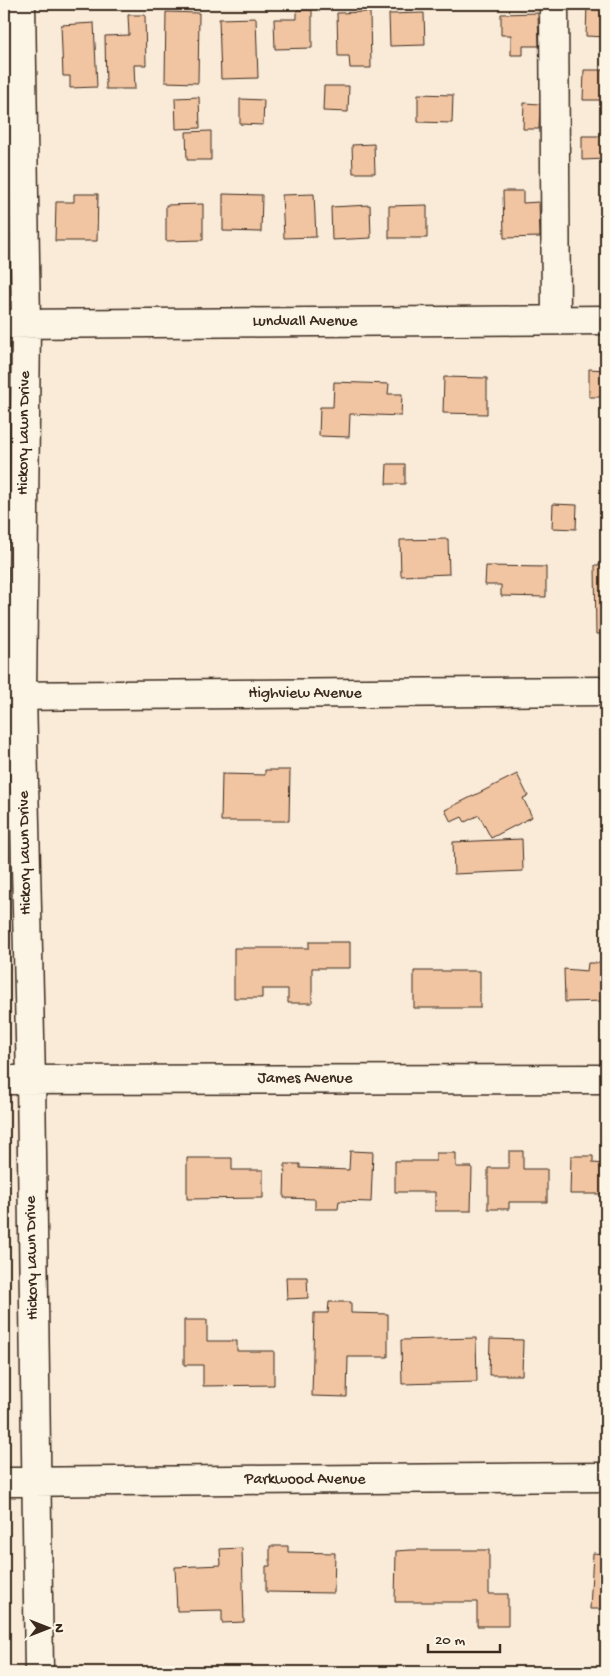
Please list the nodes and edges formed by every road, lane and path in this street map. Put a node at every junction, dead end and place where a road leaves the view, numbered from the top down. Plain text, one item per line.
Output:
1 (21, 4) edge
2 (554, 4) edge
3 (556, 320) junction
4 (606, 320) edge
5 (15, 324) edge
6 (606, 691) edge
7 (13, 696) edge
8 (606, 1079) edge
9 (4, 1080) edge
10 (31, 1080) junction
11 (606, 1477) edge
12 (4, 1482) edge
13 (36, 1482) junction
14 (39, 1672) edge

1 - 5 street, Hickory Lawn Drive
2 - 3 street
3 - 4 street, Lundvall Avenue
3 - 5 street, Lundvall Avenue
5 - 7 street, Hickory Lawn Drive
6 - 7 street, Highview Avenue
7 - 10 street, Hickory Lawn Drive
8 - 10 street, James Avenue
9 - 10 street, James Avenue
10 - 13 street, Hickory Lawn Drive
11 - 13 street, Parkwood Avenue
12 - 13 street, Parkwood Avenue
13 - 14 street, Hickory Lawn Drive

